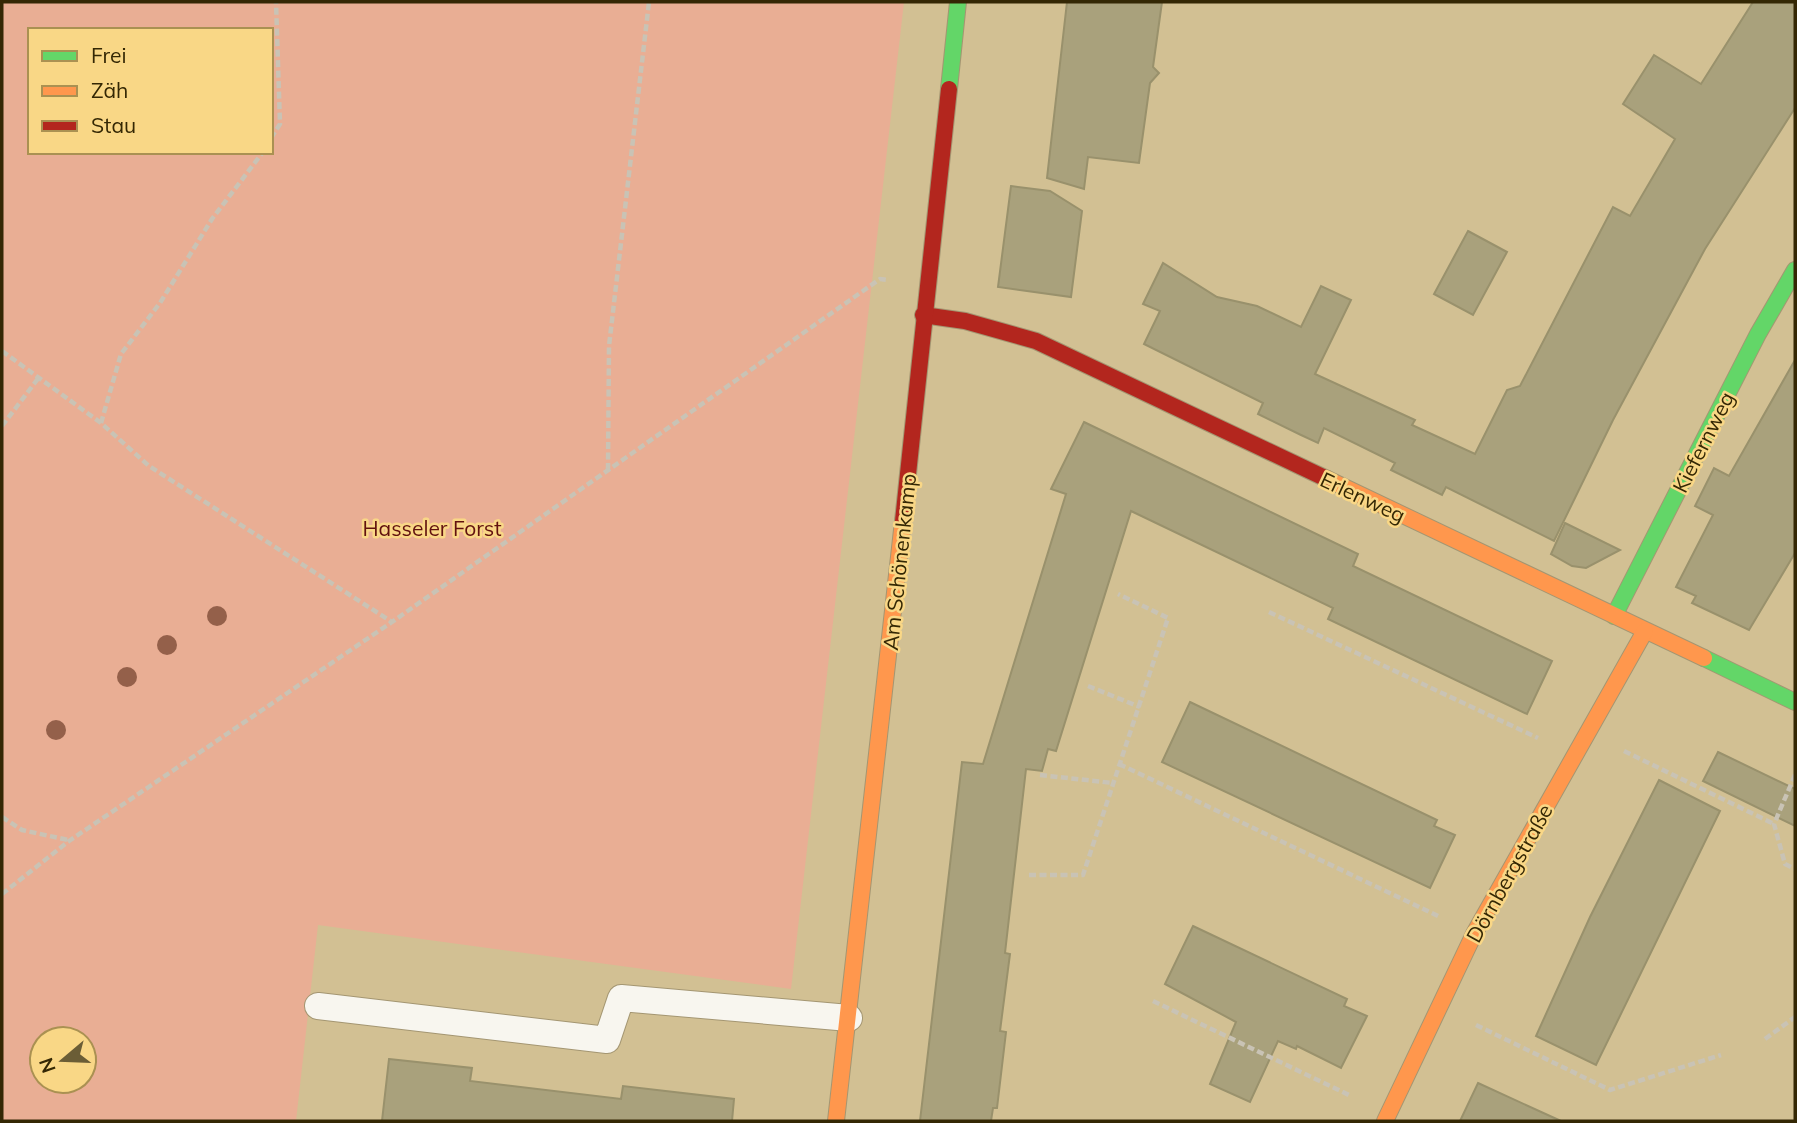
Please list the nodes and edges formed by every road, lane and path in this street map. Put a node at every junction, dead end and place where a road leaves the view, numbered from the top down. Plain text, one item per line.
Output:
1 (276, 2) edge
2 (649, 2) edge
3 (958, 2) edge
4 (273, 135) edge
5 (261, 154) edge
6 (1795, 270) edge
7 (927, 282) junction
8 (923, 315) junction
9 (2, 351) edge
10 (40, 376) junction
11 (101, 424) junction
12 (2, 426) edge
13 (608, 470) junction
14 (1118, 594) dead end
15 (1269, 612) dead end
16 (1615, 617) junction
17 (392, 622) junction
18 (1645, 631) junction
19 (1088, 687) dead end
20 (1795, 702) edge
21 (1140, 707) junction
22 (1587, 733) junction
23 (1574, 755) junction
24 (1119, 764) junction
25 (1040, 775) dead end
26 (1795, 775) edge
27 (1113, 783) junction
28 (2, 817) edge
29 (1774, 824) junction
30 (69, 841) junction
31 (1795, 869) edge
32 (1029, 875) dead end
33 (2, 894) edge
34 (1474, 934) junction
35 (1153, 1001) dead end
36 (318, 1006) dead end
37 (1438, 1007) junction
38 (1795, 1017) edge
39 (849, 1018) junction
40 (1765, 1040) dead end
41 (1721, 1055) dead end
42 (1387, 1118) edge
43 (836, 1121) edge

1 - 4 path
2 - 13 path
3 - 7 street, Am Schönenkamp
5 - 11 path
6 - 16 street, Kiefernweg
7 - 8 street, Am Schönenkamp
7 - 13 path
8 - 16 street, Erlenweg
8 - 39 street, Am Schönenkamp
9 - 10 path
10 - 11 path
10 - 12 path
11 - 17 path
13 - 17 path
14 - 21 path
15 - 23 path
16 - 18 street, Erlenweg
17 - 30 path
18 - 20 street, Erlenweg
18 - 22 street, Dörnbergstraße
19 - 21 path
21 - 24 path
22 - 23 street, Dörnbergstraße
22 - 29 path
23 - 34 street, Dörnbergstraße
24 - 27 path
24 - 34 path
25 - 27 path
26 - 29 path
27 - 32 path
28 - 30 path
29 - 31 path
30 - 33 path
34 - 37 street, Dörnbergstraße
35 - 42 path
36 - 39 lane
37 - 41 path
37 - 42 street, Dörnbergstraße
38 - 40 path
39 - 43 street, Am Schönenkamp

